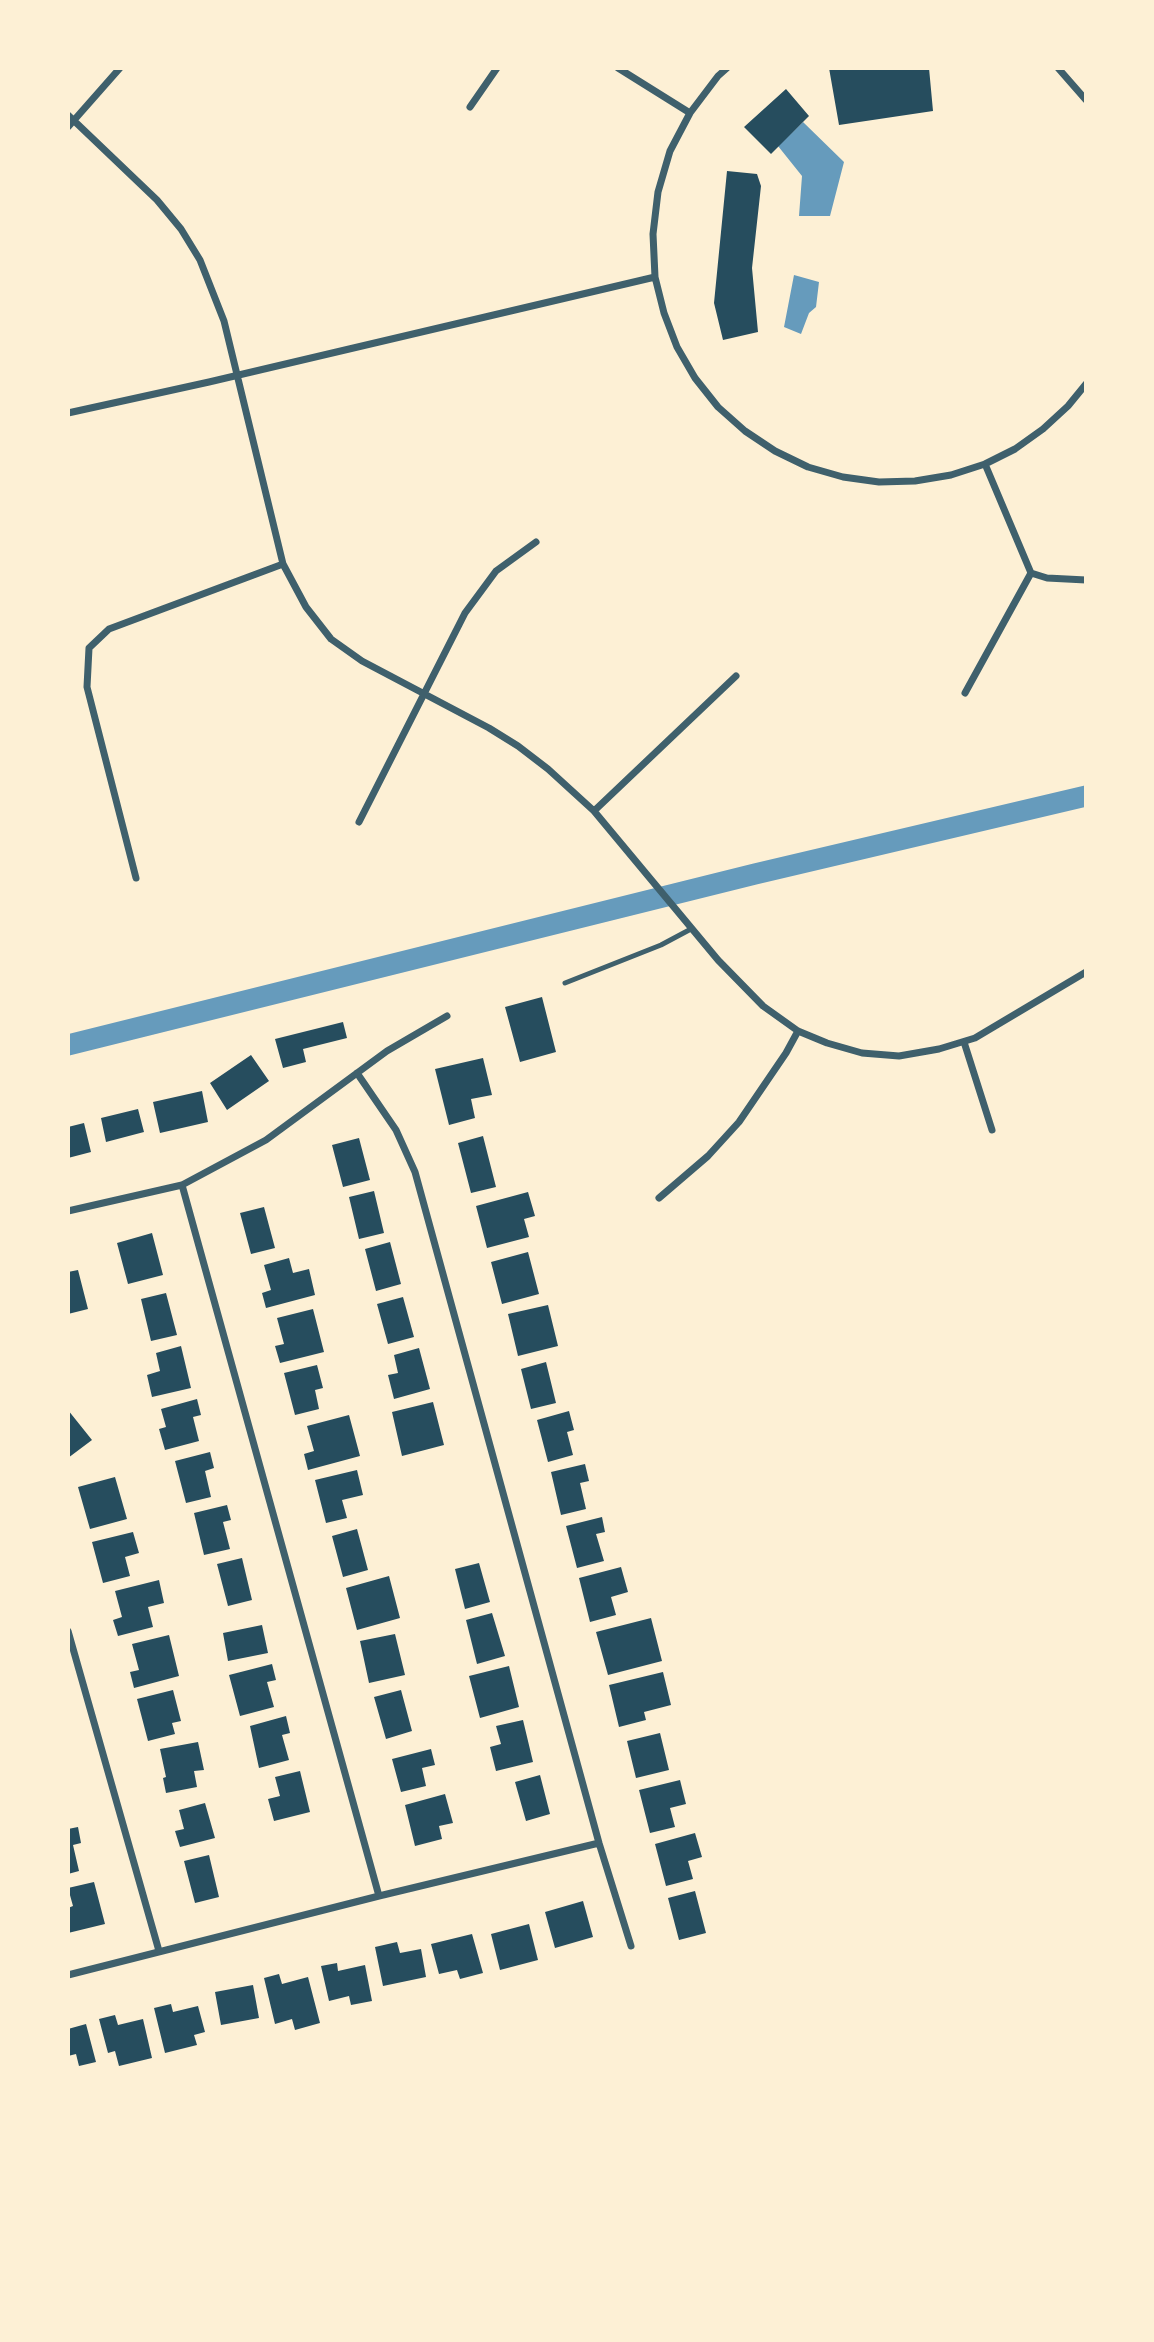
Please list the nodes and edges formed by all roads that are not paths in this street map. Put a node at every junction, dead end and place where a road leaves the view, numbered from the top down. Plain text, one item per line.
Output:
1 (120, 68) edge
2 (497, 68) edge
3 (618, 68) edge
4 (727, 68) edge
5 (1058, 68) edge
6 (1086, 100) edge
7 (470, 107) dead end
8 (690, 113) junction
9 (70, 121) edge
10 (655, 277) junction
11 (238, 375) junction
12 (1086, 384) edge
13 (68, 413) edge
14 (985, 464) junction
15 (536, 542) dead end
16 (283, 564) junction
17 (1031, 573) junction
18 (1086, 580) edge
19 (736, 676) dead end
20 (965, 693) dead end
21 (424, 695) junction
22 (594, 811) junction
23 (359, 822) dead end
24 (136, 878) dead end
25 (691, 929) junction
26 (1086, 972) edge
27 (565, 982) dead end
28 (447, 1016) dead end
29 (798, 1031) junction
30 (964, 1042) junction
31 (357, 1073) junction
32 (992, 1130) dead end
33 (181, 1185) junction
34 (659, 1198) dead end
35 (68, 1211) edge
36 (68, 1631) edge
37 (599, 1843) junction
38 (379, 1896) junction
39 (631, 1946) dead end
40 (159, 1951) junction
41 (68, 1975) edge

1 - 9 street
2 - 7 street
3 - 8 street
4 - 8 street
5 - 6 street
8 - 10 street
9 - 11 street
10 - 11 street
10 - 14 street
11 - 13 street
11 - 16 street
12 - 14 street
14 - 17 street
15 - 21 street
16 - 21 street
16 - 24 street
17 - 18 street
17 - 20 street
19 - 22 street
21 - 22 street
21 - 23 street
22 - 25 street
25 - 27 lane
25 - 29 street
26 - 30 street
28 - 31 street
29 - 30 street
29 - 34 street
30 - 32 street
31 - 33 street
31 - 37 street
33 - 35 street
33 - 38 street
36 - 40 street
37 - 38 street
37 - 39 street
38 - 40 street
40 - 41 street

